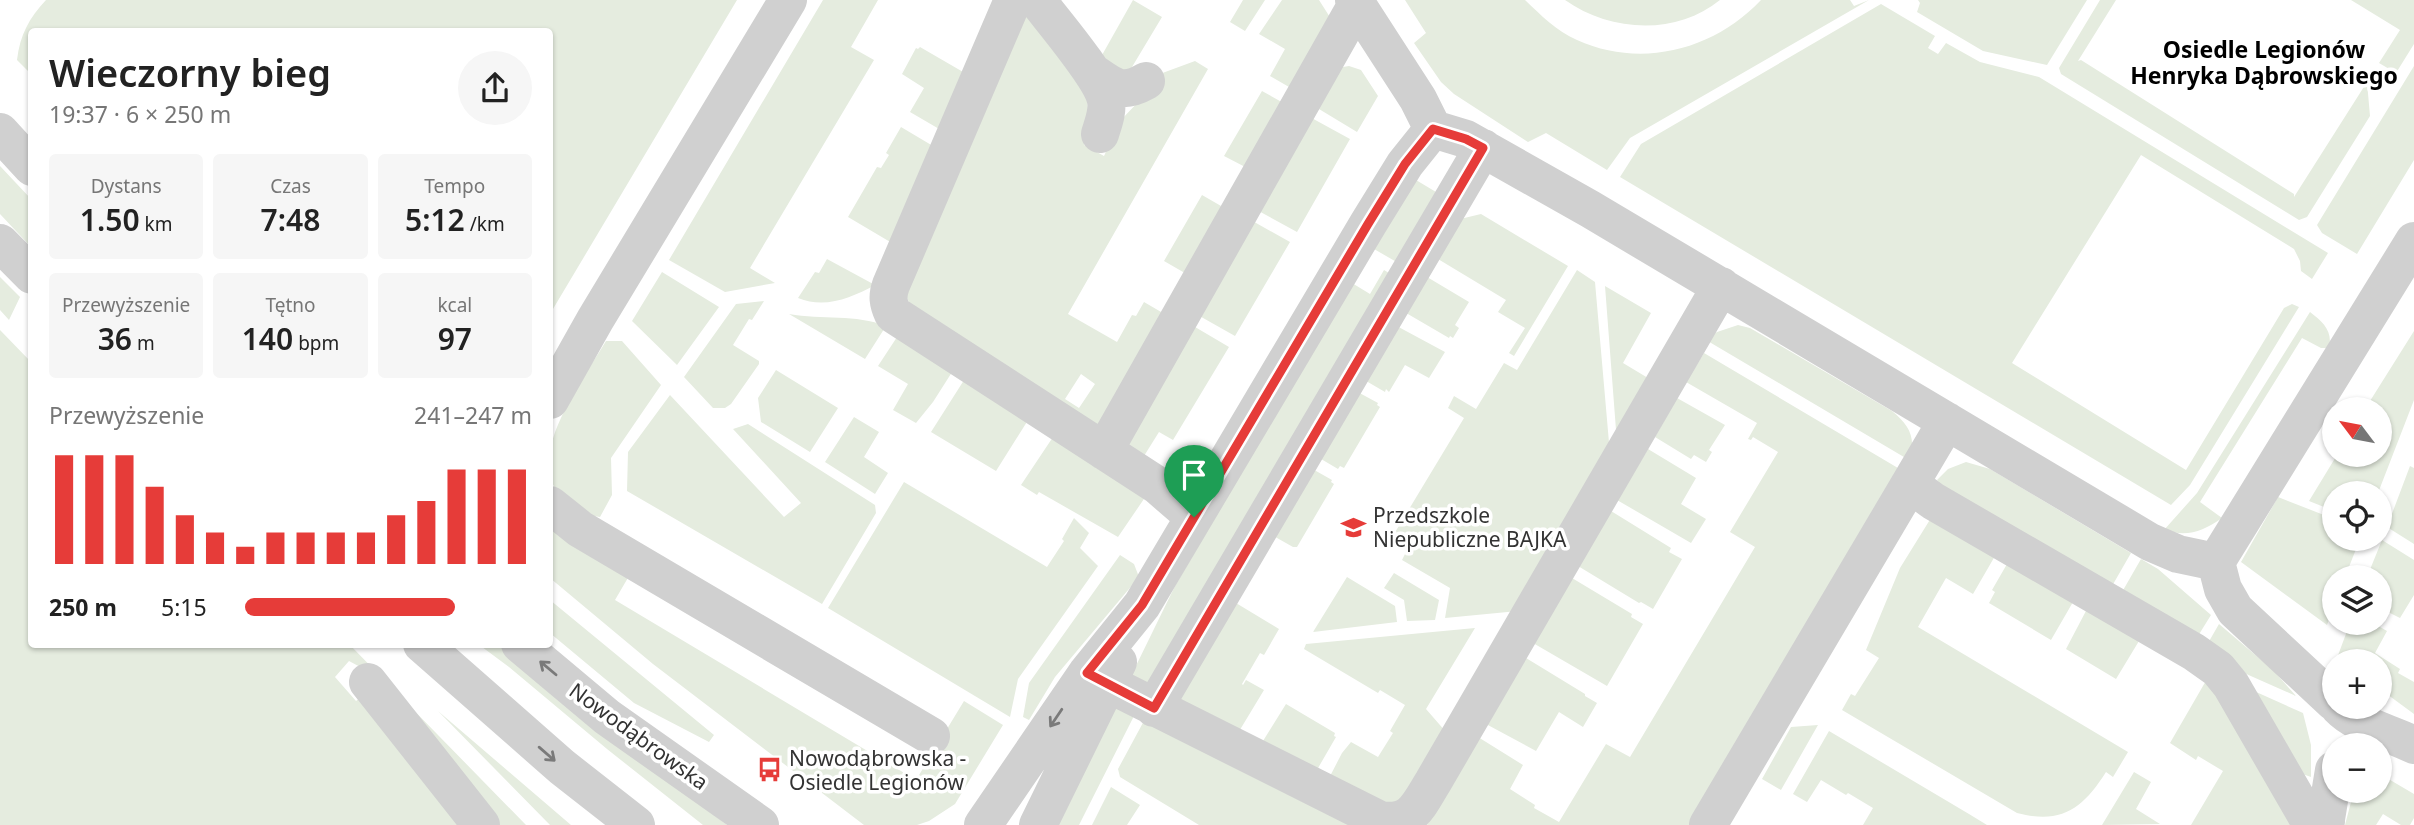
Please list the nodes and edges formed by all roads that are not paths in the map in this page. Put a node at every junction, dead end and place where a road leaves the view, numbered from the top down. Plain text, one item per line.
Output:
1 (788, 0) edge
2 (1013, 0) edge
3 (1037, 0) edge
4 (1356, 2) edge
5 (1092, 72) junction
6 (1146, 81) dead end
7 (1433, 129) junction
8 (0, 132) edge
9 (1100, 134) dead end
10 (1483, 148) junction
11 (28, 163) edge
12 (2414, 241) edge
13 (0, 243) edge
14 (28, 271) edge
15 (1721, 286) junction
16 (553, 395) edge
17 (1947, 421) junction
18 (1104, 451) junction
19 (1910, 484) junction
20 (553, 507) edge
21 (1194, 517) junction
22 (2216, 562) junction
23 (427, 648) edge
24 (525, 648) edge
25 (1098, 679) junction
26 (368, 682) dead end
27 (2322, 700) edge
28 (1154, 708) junction
29 (2344, 719) edge
30 (931, 736) dead end
31 (2414, 745) edge
32 (2328, 803) edge
33 (2325, 823) edge
34 (481, 825) edge
35 (636, 825) edge
36 (760, 825) edge
37 (983, 825) edge
38 (1038, 825) edge
39 (1708, 825) edge

1 - 16 street
2 - 18 street
3 - 5 street
4 - 7 street
4 - 18 street
5 - 6 street
5 - 9 street
7 - 10 street
7 - 21 street
8 - 11 street
10 - 15 street
10 - 28 street
12 - 22 street
13 - 14 street
15 - 17 street
15 - 28 street
17 - 19 street
17 - 22 street
18 - 21 street
19 - 33 street
19 - 39 street
20 - 30 street
21 - 25 street
22 - 27 street
23 -> 35 street
36 -> 24 street, Nowodąbrowska
25 - 28 street
25 -> 37 street
25 - 38 street
26 - 34 street
29 - 31 street
32 - 33 street

